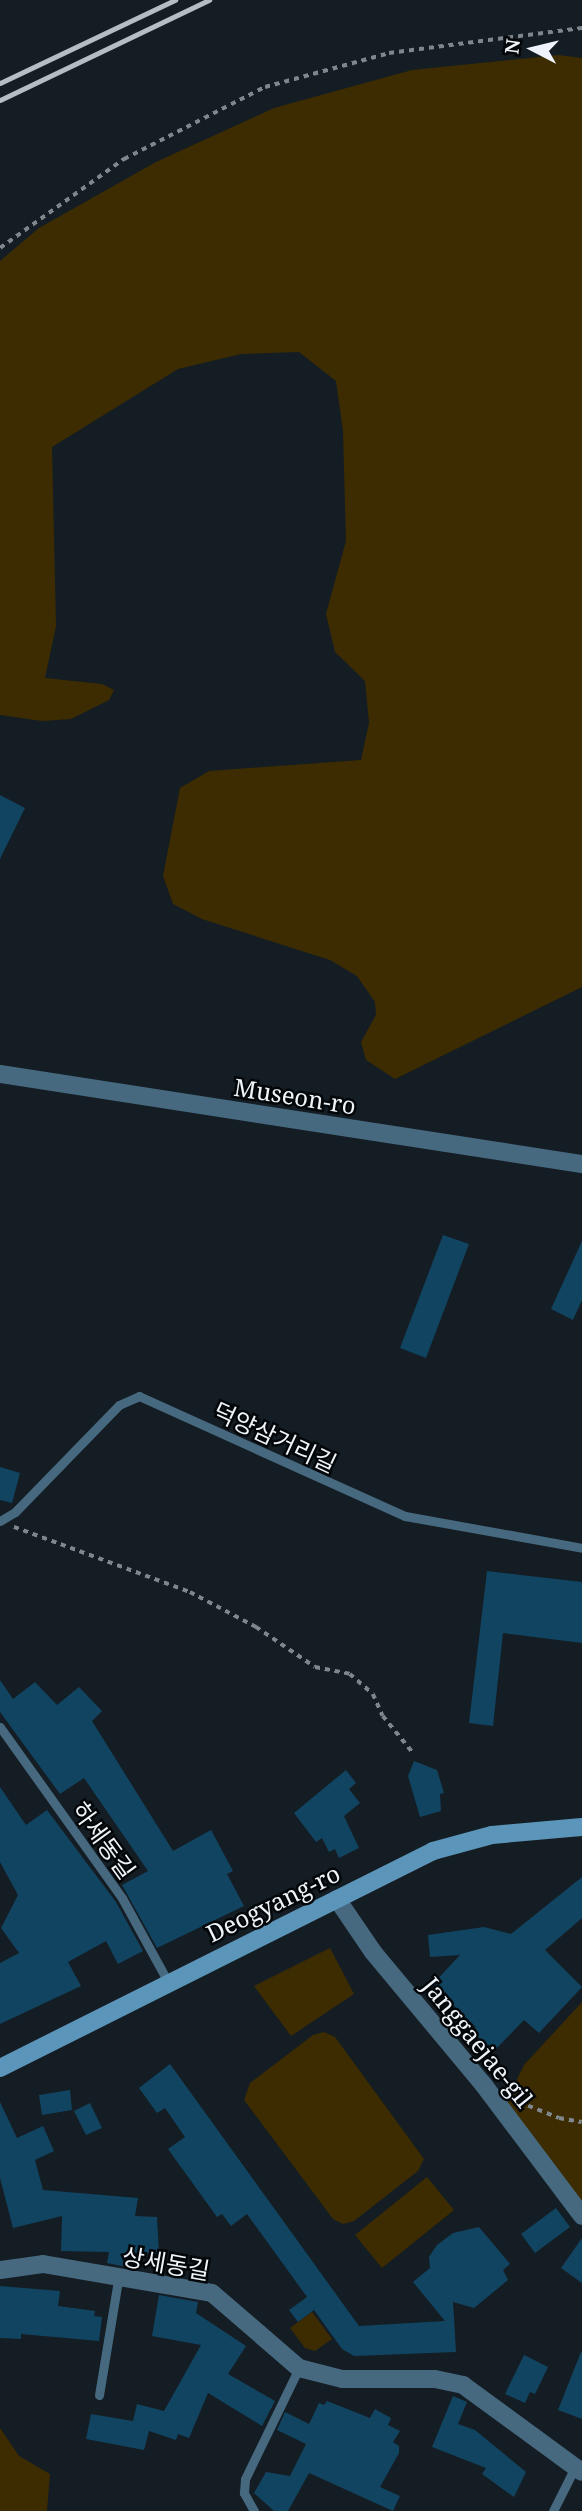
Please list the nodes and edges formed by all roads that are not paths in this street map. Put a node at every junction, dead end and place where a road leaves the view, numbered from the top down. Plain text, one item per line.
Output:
1 (0, 1074) edge
2 (582, 1164) edge
3 (0, 1521) edge
4 (582, 1548) edge
5 (0, 1727) edge
6 (582, 1827) edge
7 (337, 1899) junction
8 (168, 1982) junction
9 (0, 2068) edge
10 (582, 2216) edge
11 (0, 2270) edge
12 (118, 2280) junction
13 (299, 2368) junction
14 (99, 2395) dead end
15 (579, 2469) edge
16 (254, 2511) edge
17 (553, 2511) edge

1 - 2 street, Museon-ro
3 - 4 lane, 덕양삼거리길
5 - 8 lane, 하세동길
6 - 7 main road, Deogyang-ro
7 - 8 main road, Deogyang-ro
7 - 10 street, Janggaejae-gil
8 - 9 main road, Deogyang-ro
11 - 12 street, 상세동길
12 - 13 street, 상세동길
12 - 14 lane
13 - 15 street, 상세동길
13 - 16 lane
15 - 17 lane, 상세동길

